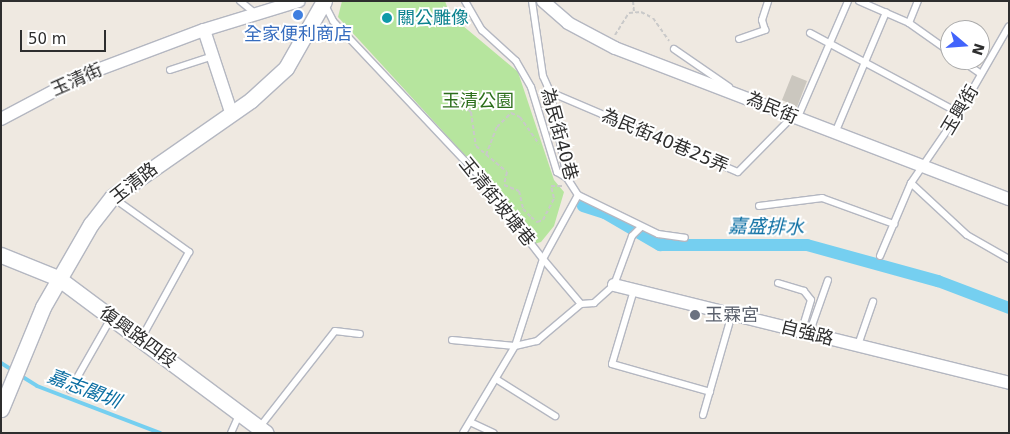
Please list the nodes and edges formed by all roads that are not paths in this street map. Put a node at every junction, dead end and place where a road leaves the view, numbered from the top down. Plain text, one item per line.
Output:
1 (240, 1) edge
2 (298, 1) edge
3 (323, 1) edge
4 (465, 1) edge
5 (532, 1) edge
6 (543, 1) edge
7 (768, 1) edge
8 (848, 1) edge
9 (859, 1) edge
10 (918, 1) edge
11 (873, 4) edge
12 (886, 12) junction
13 (255, 13) junction
14 (909, 23) junction
15 (1009, 26) edge
16 (204, 30) junction
17 (810, 32) dead end
18 (739, 39) dead end
19 (829, 42) junction
20 (940, 45) edge
21 (674, 49) road end
22 (213, 56) junction
23 (866, 60) junction
24 (170, 70) dead end
25 (975, 70) edge
26 (981, 74) junction
27 (550, 92) junction
28 (736, 92) junction
29 (231, 112) junction
30 (959, 113) junction
31 (2, 115) edge
32 (794, 119) junction
33 (835, 133) junction
34 (924, 167) junction
35 (567, 178) junction
36 (911, 183) junction
37 (578, 195) junction
38 (112, 197) junction
39 (1009, 198) edge
40 (759, 206) dead end
41 (894, 224) junction
42 (641, 226) junction
43 (685, 238) dead end
44 (1, 255) edge
45 (880, 256) dead end
46 (543, 258) junction
47 (1009, 259) edge
48 (58, 278) junction
49 (828, 280) dead end
50 (778, 283) dead end
51 (614, 285) junction
52 (634, 290) junction
53 (873, 302) dead end
54 (581, 304) junction
55 (732, 314) junction
56 (111, 318) junction
57 (805, 333) junction
58 (360, 334) dead end
59 (141, 339) junction
60 (452, 340) dead end
61 (858, 345) junction
62 (515, 346) junction
63 (496, 378) junction
64 (1009, 383) edge
65 (70, 390) dead end
66 (710, 392) junction
67 (1, 409) edge
68 (240, 413) junction
69 (703, 414) dead end
70 (555, 416) dead end
71 (470, 422) junction
72 (263, 430) edge
73 (231, 433) edge
74 (463, 433) edge
75 (494, 433) edge

1 - 13 lane
2 - 13 street, 玉清街
3 - 29 street, 玉清路
3 - 46 lane, 玉清街坡塘巷
4 - 35 lane
5 - 27 lane, 為民街40巷
6 - 28 street, 為民街
7 - 18 lane
8 - 19 lane
9 - 11 lane
10 - 14 lane
11 - 12 lane
12 - 14 lane
12 - 23 lane
13 - 16 street, 玉清街
14 - 20 lane
15 - 26 lane, 玉興街
16 - 22 street
16 - 31 street, 玉清街
17 - 19 lane
19 - 23 lane
19 - 32 lane
21 - 28 lane
22 - 24 lane
22 - 29 street
23 - 30 lane
23 - 33 lane
25 - 26 lane
26 - 30 lane, 玉興街
27 - 32 lane, 為民街40巷25弄
27 - 35 lane, 為民街40巷
28 - 32 street, 為民街
29 - 38 street, 玉清路
30 - 34 lane, 玉興街
32 - 33 street, 為民街
33 - 34 street, 為民街
34 - 36 lane, 玉興街
34 - 39 street, 為民街
35 - 37 lane, 為民街40巷
36 - 41 lane, 玉興街
36 - 47 lane
37 - 42 lane
37 - 46 lane, 為民街40巷
38 - 48 street, 玉清路
38 - 59 lane
40 - 41 lane
41 - 45 lane, 玉興街
42 - 43 lane
42 - 51 lane
44 - 48 street, 復興路四段
46 - 54 lane
46 - 62 lane, 玉清街坡塘巷
48 - 56 street, 復興路四段
48 - 67 street, 玉清路
49 - 57 lane
50 - 57 lane
51 - 52 street, 自強路
51 - 54 lane
52 - 55 street, 自強路
52 - 66 lane
53 - 61 lane
54 - 62 lane
55 - 57 street, 自強路
55 - 66 lane
56 - 59 street, 復興路四段
56 - 65 lane
57 - 61 street, 自強路
58 - 72 lane
59 - 68 street, 復興路四段
60 - 62 lane
61 - 64 street, 自強路
62 - 63 lane, 玉清街坡塘巷
63 - 70 lane
63 - 71 lane, 玉清街坡塘巷
66 - 69 lane
68 - 72 street, 復興路四段
68 - 73 lane
71 - 74 lane, 玉清街坡塘巷
71 - 75 lane

